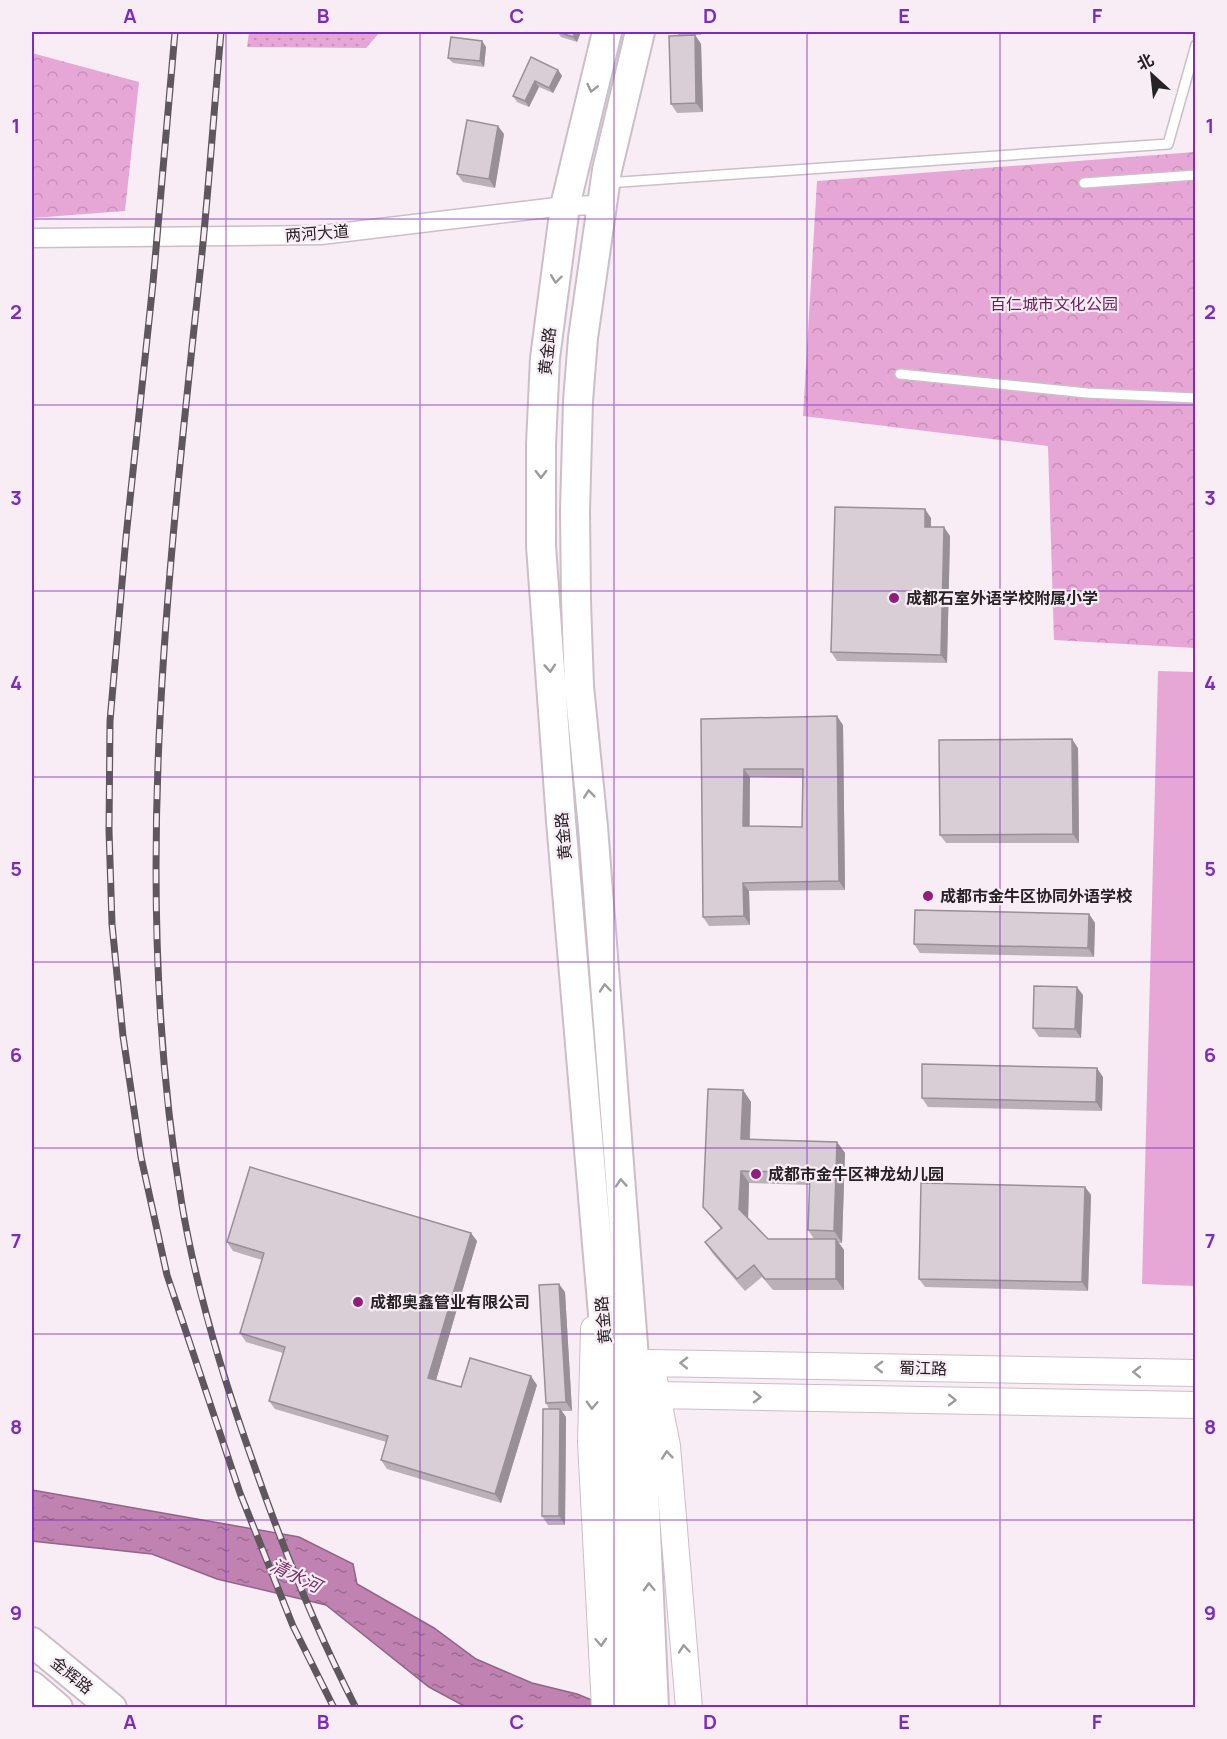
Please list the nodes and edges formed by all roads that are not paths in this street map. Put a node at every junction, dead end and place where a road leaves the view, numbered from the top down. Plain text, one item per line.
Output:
1 (607, 32) edge
2 (640, 32) edge
3 (1196, 45) edge
4 (1196, 175) edge
5 (1084, 183) dead end
6 (603, 194) junction
7 (565, 206) junction
8 (32, 238) edge
9 (900, 374) dead end
10 (1196, 398) edge
11 (624, 1226) junction
12 (597, 1242) junction
13 (650, 1363) junction
14 (1196, 1373) edge
15 (657, 1395) junction
16 (1196, 1405) edge
17 (32, 1642) edge
18 (639, 1645) junction
19 (32, 1686) edge
20 (612, 1703) edge
21 (58, 1707) edge
22 (112, 1707) edge
23 (654, 1707) edge
24 (689, 1707) edge

1 -> 7 main road, 黄金路
2 - 6 main road, 黄金路
3 - 6 lane
4 - 5 lane
6 - 7 street, 两河大道
11 -> 6 main road, 黄金路
7 - 8 street, 两河大道
7 -> 12 main road, 黄金路
9 - 10 lane
11 - 13 street
18 -> 11 main road, 黄金路
12 - 18 main road, 黄金路
12 -> 20 street
14 -> 13 street, 蜀江路
13 - 15 street
15 -> 16 street, 蜀江路
24 -> 15 street
17 - 22 main road, 金辉路
18 - 20 main road
18 - 23 main road
19 - 21 main road, 金辉路

